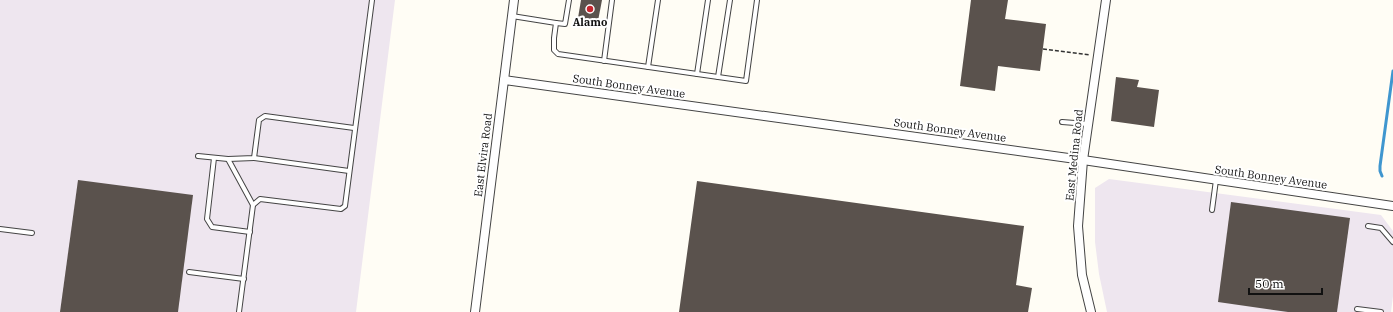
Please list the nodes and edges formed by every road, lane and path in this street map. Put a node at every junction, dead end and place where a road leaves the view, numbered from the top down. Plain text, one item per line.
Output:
1 (372, 0) edge
2 (514, 0) edge
3 (569, 0) edge
4 (612, 0) edge
5 (658, 0) edge
6 (708, 0) edge
7 (730, 0) edge
8 (757, 0) edge
9 (1106, 0) edge
10 (512, 16) junction
11 (556, 23) junction
12 (1043, 49) dead end
13 (1098, 56) junction
14 (604, 61) junction
15 (648, 67) junction
16 (697, 74) junction
17 (718, 77) junction
18 (504, 80) junction
19 (1062, 122) dead end
20 (1088, 124) junction
21 (354, 128) junction
22 (198, 156) dead end
23 (214, 158) junction
24 (254, 158) junction
25 (228, 159) junction
26 (1083, 160) junction
27 (349, 171) junction
28 (1216, 180) junction
29 (253, 205) junction
30 (1393, 206) edge
31 (1212, 210) dead end
32 (1368, 226) dead end
33 (0, 229) edge
34 (250, 232) junction
35 (32, 233) dead end
36 (1392, 242) edge
37 (189, 272) dead end
38 (244, 279) junction
39 (1357, 309) dead end
40 (239, 312) edge
41 (474, 312) edge
42 (1091, 312) edge
43 (1381, 312) edge

1 - 21 lane
2 - 10 street, East Elvira Road
3 - 11 lane
4 - 14 lane
5 - 15 lane
6 - 16 lane
7 - 17 lane
8 - 17 lane
9 - 13 street, East Medina Road
10 - 11 lane
10 - 18 street, East Elvira Road
11 - 14 lane
12 - 13 path
13 - 20 street, East Medina Road
14 - 15 lane
15 - 16 lane
16 - 17 lane
18 - 26 street, South Bonney Avenue
18 - 41 street, East Elvira Road
19 - 20 lane
20 - 26 street, East Medina Road
21 - 24 lane
21 - 27 lane
22 - 23 lane
23 - 25 lane
23 - 34 lane
24 - 25 lane
24 - 27 lane
25 - 29 lane
26 - 28 street, South Bonney Avenue
26 - 42 street, East Medina Road
27 - 29 lane
28 - 30 street, South Bonney Avenue
28 - 31 lane
29 - 34 lane
32 - 36 lane
33 - 35 lane
34 - 38 lane
37 - 38 lane
38 - 40 lane
39 - 43 lane

